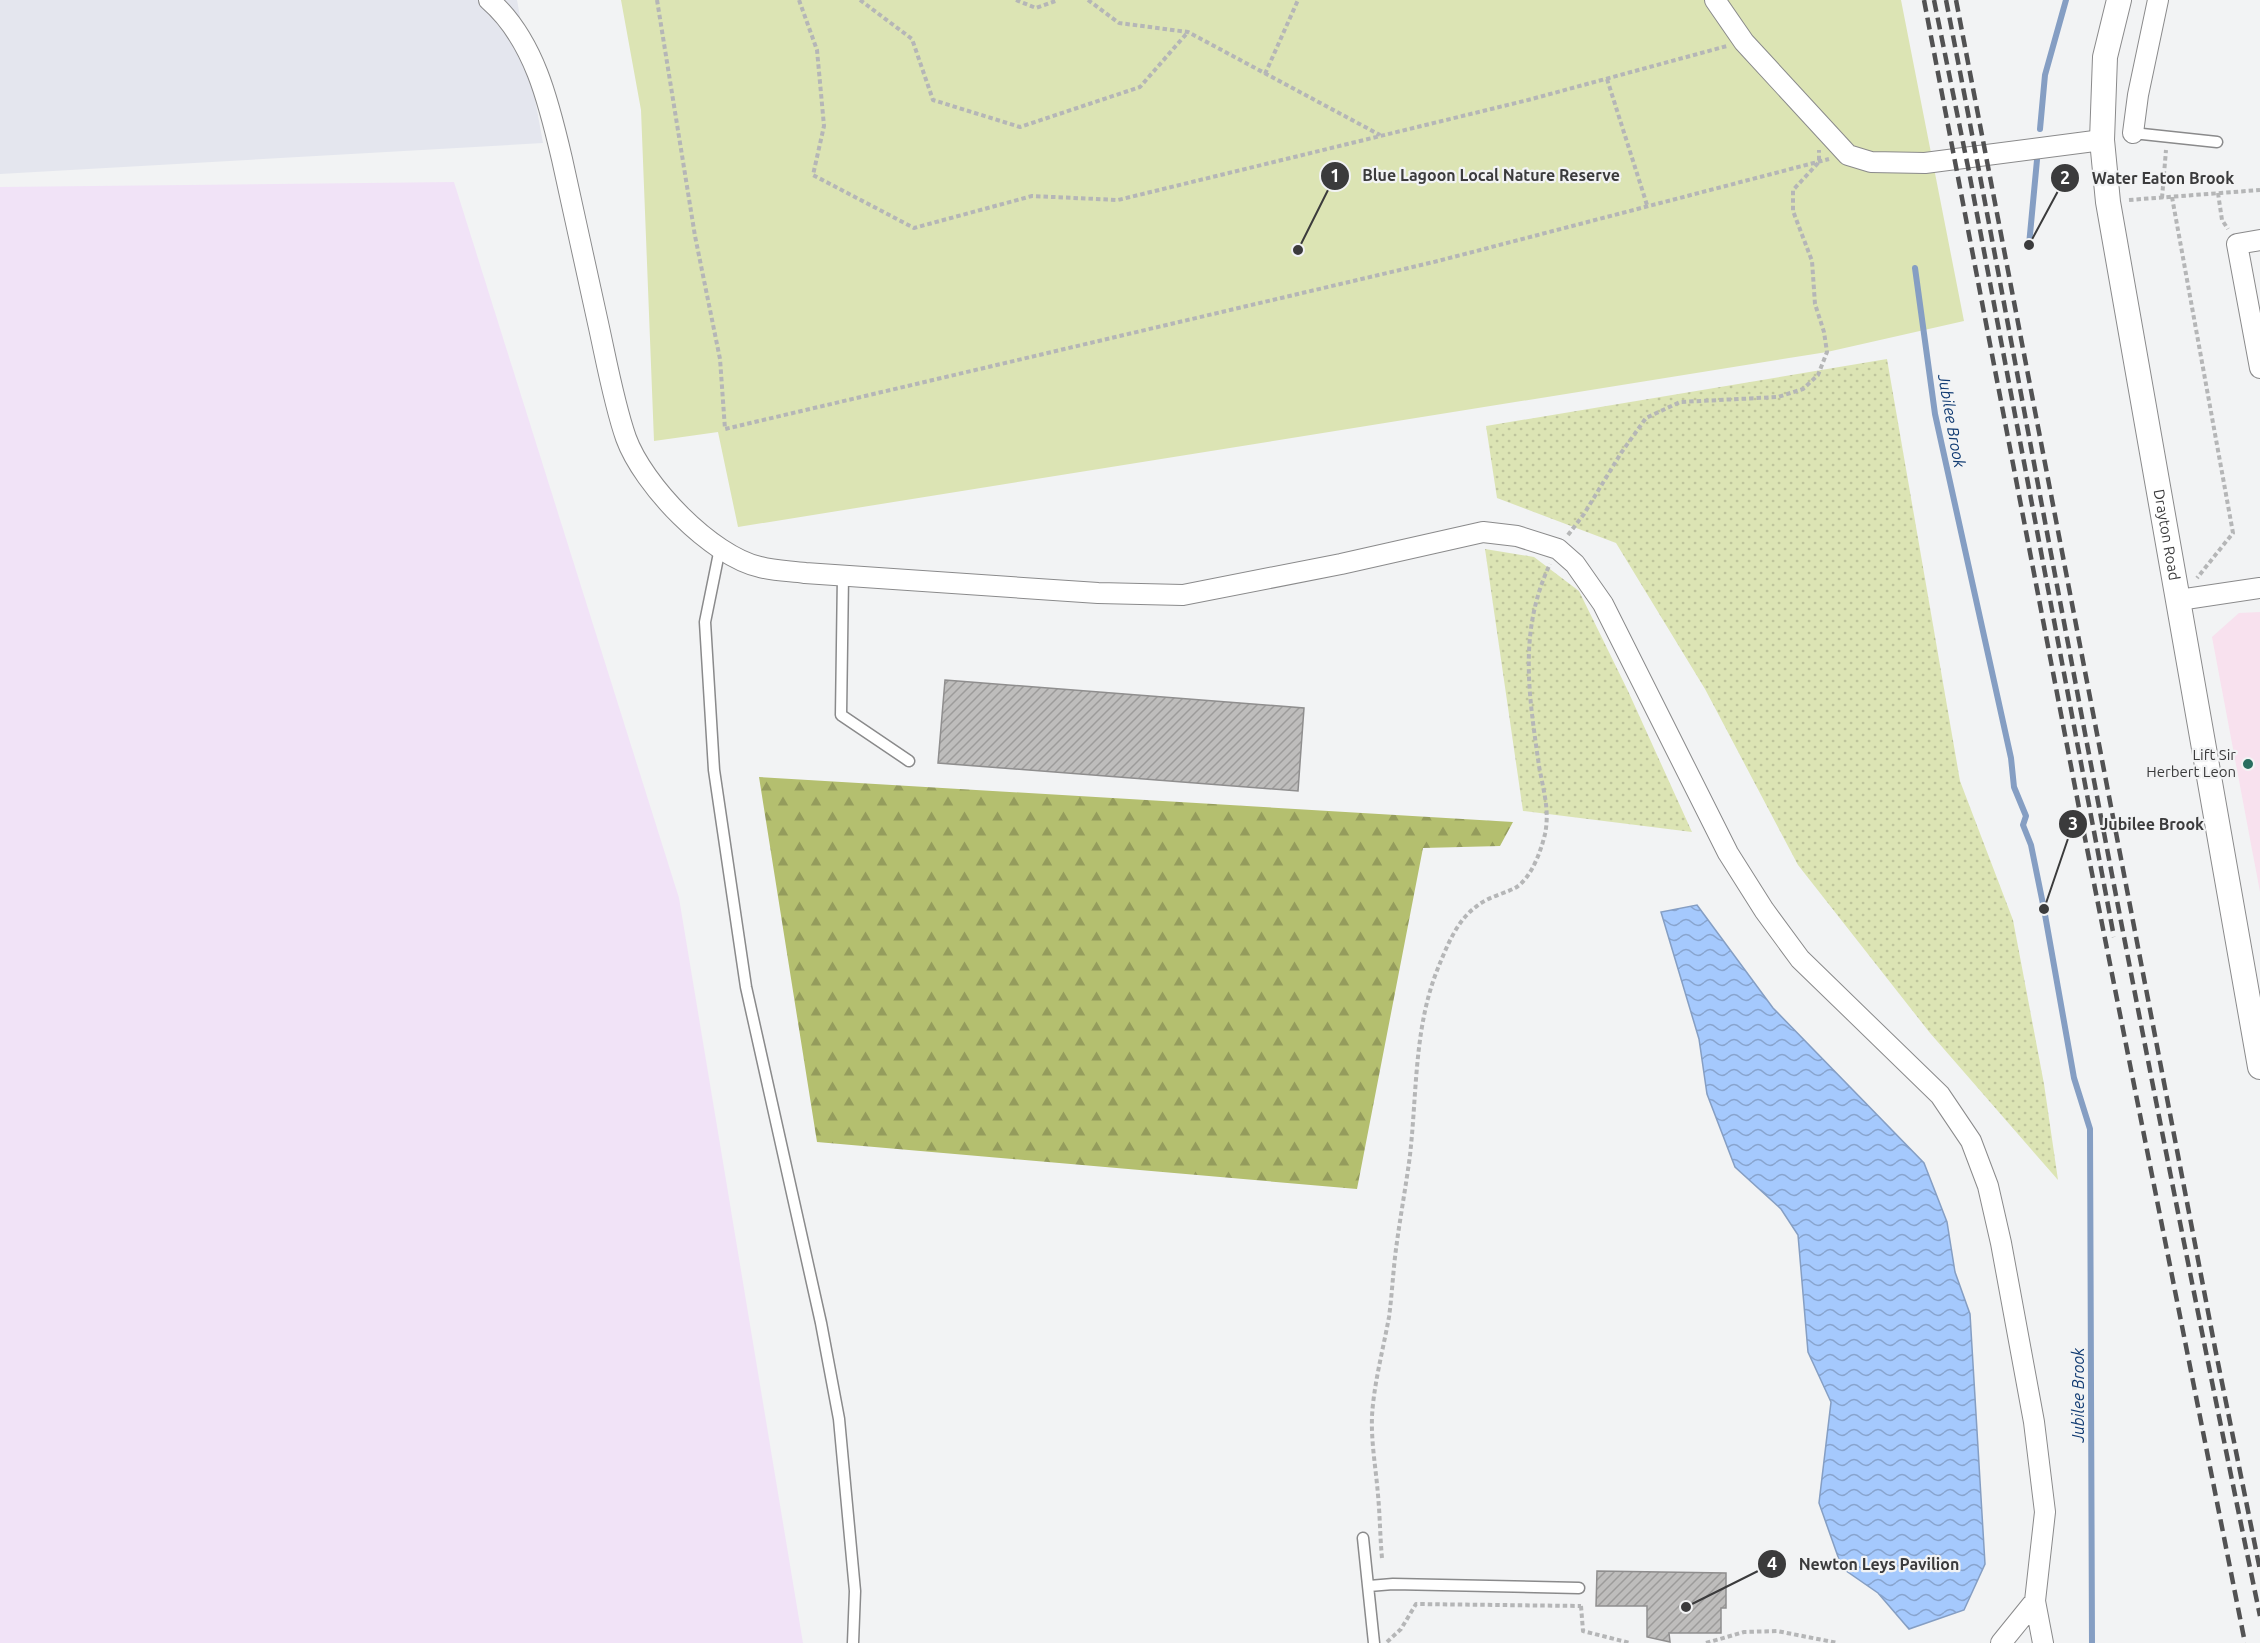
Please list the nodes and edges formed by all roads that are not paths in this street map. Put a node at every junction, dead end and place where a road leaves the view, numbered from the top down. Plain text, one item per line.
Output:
1 (489, 0) edge
2 (1715, 0) edge
3 (2119, 0) edge
4 (2158, 0) edge
5 (2133, 133) joint
6 (2102, 140) junction
7 (2217, 142) dead end
8 (2260, 240) edge
9 (2260, 368) edge
10 (720, 548) junction
11 (843, 575) junction
12 (2260, 588) edge
13 (2179, 600) junction
14 (909, 761) dead end
15 (2260, 1066) edge
16 (1363, 1538) dead end
17 (1369, 1586) junction
18 (1580, 1588) road end
19 (2035, 1601) junction
20 (854, 1643) edge
21 (1374, 1643) edge
22 (2001, 1643) edge
23 (2043, 1643) edge

1 - 10 street
2 - 6 street
3 - 6 street, Drayton Road
4 - 5 street
5 - 7 lane
6 - 13 street, Drayton Road
8 - 9 street
10 - 11 street
10 - 20 lane
11 - 14 lane
11 - 19 street
12 - 13 street
13 - 15 street, Drayton Road
16 - 17 lane
17 - 18 lane
17 - 21 lane
19 - 22 street
19 - 23 street

